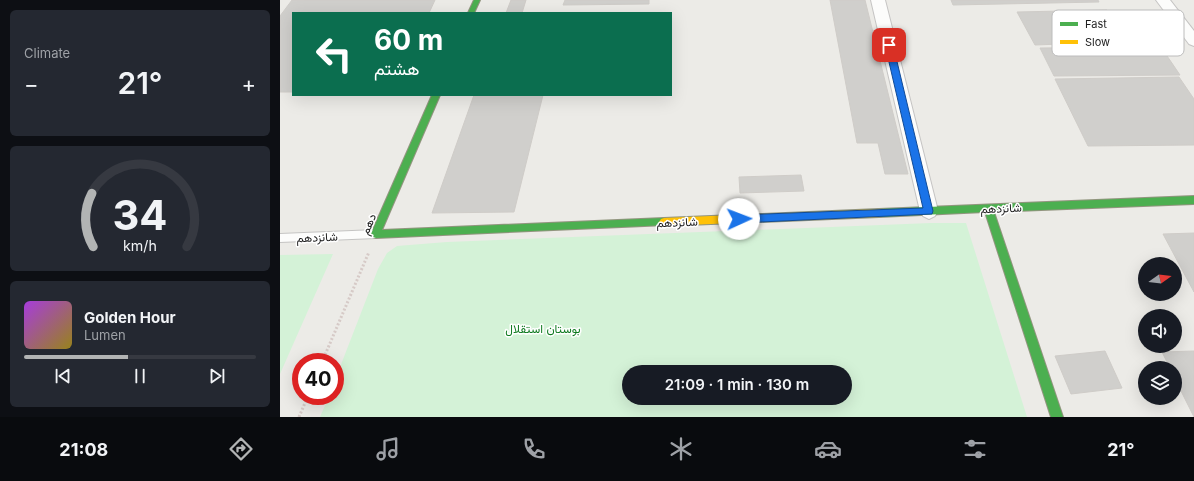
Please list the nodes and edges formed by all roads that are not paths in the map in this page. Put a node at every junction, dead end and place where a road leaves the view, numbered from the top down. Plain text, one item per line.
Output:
1 (477, 0) edge
2 (878, 0) edge
3 (1163, 0) edge
4 (1171, 10) edge
5 (471, 12) edge
6 (1184, 28) edge
7 (1194, 41) edge
8 (436, 96) edge
9 (1194, 200) edge
10 (988, 209) junction
11 (929, 211) junction
12 (376, 234) junction
13 (280, 238) edge
14 (1057, 417) edge

1 - 5 street
2 - 11 street
3 - 4 street
6 - 7 street
8 - 12 street, دهم
9 - 10 street, شانزدهم
10 - 11 street, شانزدهم
10 - 14 street
11 - 12 street, شانزدهم
12 - 13 lane, شانزدهم

